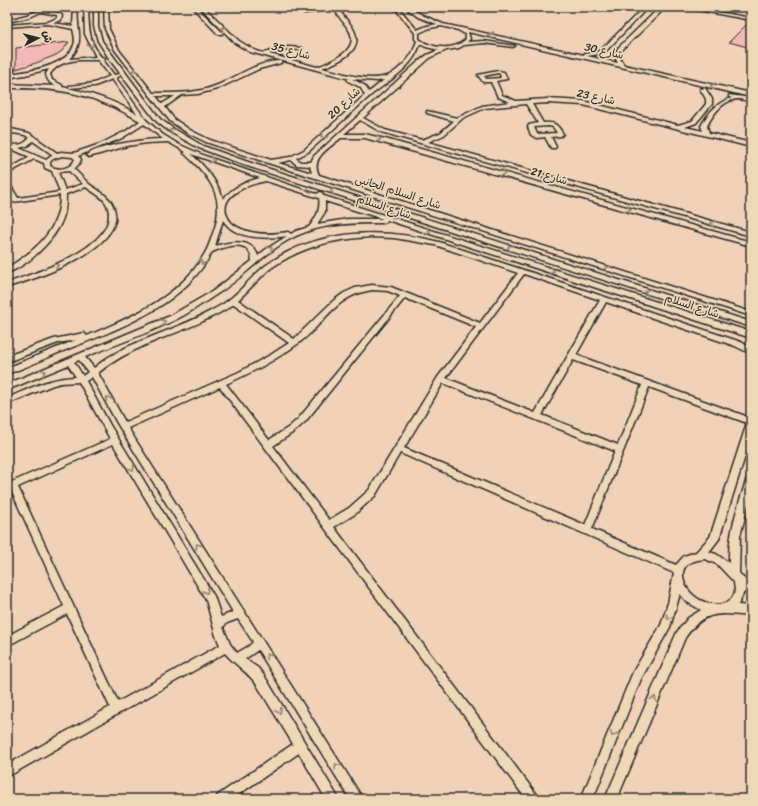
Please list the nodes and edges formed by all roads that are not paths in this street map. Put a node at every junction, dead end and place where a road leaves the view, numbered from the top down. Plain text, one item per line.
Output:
1 (50, 7) edge
2 (76, 7) edge
3 (86, 7) edge
4 (96, 7) edge
5 (106, 7) edge
6 (194, 7) edge
7 (202, 7) edge
8 (330, 7) edge
9 (336, 7) edge
10 (396, 7) edge
11 (408, 7) edge
12 (646, 7) edge
13 (651, 7) edge
14 (673, 7) edge
15 (683, 7) edge
16 (711, 7) edge
17 (661, 9) junction
18 (321, 10) junction
19 (40, 12) junction
20 (305, 12) dead end
21 (338, 13) junction
22 (751, 14) edge
23 (427, 19) junction
24 (751, 19) edge
25 (7, 21) edge
26 (48, 23) junction
27 (412, 24) junction
28 (7, 26) edge
29 (447, 26) junction
30 (454, 27) junction
31 (86, 28) junction
32 (75, 29) junction
33 (417, 33) junction
34 (419, 41) junction
35 (464, 44) junction
36 (447, 48) junction
37 (300, 49) dead end
38 (278, 50) junction
39 (601, 51) junction
40 (415, 53) junction
41 (262, 54) junction
42 (612, 55) junction
43 (429, 56) junction
44 (580, 56) junction
45 (274, 57) junction
46 (100, 59) junction
47 (112, 59) junction
48 (254, 62) dead end
49 (279, 62) junction
50 (335, 62) junction
51 (622, 65) junction
52 (54, 66) junction
53 (317, 68) junction
54 (254, 69) junction
55 (122, 73) junction
56 (335, 73) junction
57 (24, 74) junction
58 (7, 76) edge
59 (114, 77) junction
60 (391, 77) junction
61 (493, 80) junction
62 (7, 86) edge
63 (22, 86) junction
64 (64, 88) junction
65 (703, 89) junction
66 (136, 92) junction
67 (149, 92) junction
68 (183, 94) junction
69 (751, 94) edge
70 (368, 95) junction
71 (500, 96) junction
72 (739, 98) junction
73 (751, 100) edge
74 (528, 102) junction
75 (514, 103) junction
76 (498, 105) junction
77 (163, 110) junction
78 (429, 112) dead end
79 (154, 116) junction
80 (359, 118) junction
81 (458, 120) junction
82 (144, 122) junction
83 (541, 124) junction
84 (374, 128) junction
85 (677, 128) junction
86 (7, 130) edge
87 (442, 134) junction
88 (707, 135) junction
89 (339, 136) junction
90 (365, 136) junction
91 (548, 136) junction
92 (32, 137) junction
93 (169, 141) junction
94 (421, 142) junction
95 (176, 145) junction
96 (751, 145) edge
97 (10, 146) edge
98 (553, 146) dead end
99 (448, 150) junction
100 (56, 155) junction
101 (35, 156) junction
102 (76, 157) junction
103 (292, 158) junction
104 (47, 162) junction
105 (270, 162) junction
106 (313, 164) junction
107 (70, 168) junction
108 (54, 170) junction
109 (7, 172) edge
110 (281, 175) junction
111 (316, 176) junction
112 (545, 177) junction
113 (266, 178) junction
114 (7, 184) edge
115 (540, 184) junction
116 (87, 185) junction
117 (317, 186) junction
118 (63, 193) junction
119 (322, 197) junction
120 (16, 200) junction
121 (7, 201) edge
122 (222, 209) junction
123 (400, 222) junction
124 (310, 228) junction
125 (298, 232) junction
126 (751, 234) edge
127 (751, 244) edge
128 (211, 250) junction
129 (255, 262) junction
130 (20, 264) junction
131 (7, 271) edge
132 (522, 272) junction
133 (39, 274) junction
134 (7, 285) edge
135 (404, 295) junction
136 (604, 299) junction
137 (233, 300) junction
138 (751, 314) edge
139 (751, 325) edge
140 (481, 326) junction
141 (751, 335) edge
142 (91, 336) junction
143 (295, 342) junction
144 (751, 351) edge
145 (81, 356) junction
146 (571, 356) junction
147 (7, 359) edge
148 (69, 361) junction
149 (7, 370) edge
150 (94, 374) junction
151 (81, 379) junction
152 (441, 379) junction
153 (221, 383) junction
154 (647, 383) junction
155 (8, 384) edge
156 (7, 402) edge
157 (537, 417) junction
158 (751, 421) edge
159 (122, 424) junction
160 (751, 424) edge
161 (107, 427) junction
162 (130, 437) junction
163 (116, 441) junction
164 (268, 445) junction
165 (399, 449) junction
166 (620, 450) junction
167 (751, 478) edge
168 (10, 487) edge
169 (329, 525) junction
170 (587, 530) junction
171 (698, 556) junction
172 (678, 575) junction
173 (737, 578) junction
174 (751, 592) edge
175 (70, 608) junction
176 (720, 609) junction
177 (751, 611) edge
178 (240, 614) junction
179 (218, 625) junction
180 (7, 641) edge
181 (259, 642) junction
182 (226, 647) junction
183 (236, 659) junction
184 (116, 709) junction
185 (300, 746) junction
186 (7, 770) edge
187 (222, 799) edge
188 (333, 799) edge
189 (357, 799) edge
190 (533, 799) edge
191 (587, 799) edge
192 (611, 799) edge

1 - 19 street
2 - 32 street
3 - 31 street, شارع السلام
4 - 47 street, شارع السلام
67 -> 5 street, شارع السلام الجانبى
6 - 49 street, شارع 35
41 -> 7 street, شارع 35
8 - 18 street
9 - 21 street
10 - 27 street
11 - 23 street
12 - 39 street
13 - 17 street
14 - 17 street
15 - 24 street
16 - 22 street
17 - 42 street
18 - 20 street
18 - 21 street
19 - 25 street
19 - 26 street
21 - 50 street
23 - 27 street
23 - 29 street
26 - 28 street
26 - 32 street
27 - 33 street
29 - 30 street, شارع 30
29 - 33 street
30 - 35 street
44 -> 30 street, شارع 30
31 - 32 street
31 -> 46 street, شارع السلام
32 - 52 street
33 - 34 street
34 - 36 street
34 - 40 street, شارع 20
35 - 36 street, شارع 30
35 - 65 street, شارع 30
36 - 43 street, شارع 20
37 - 38 street
38 - 41 street
38 - 45 street
39 - 42 street
39 - 44 street
40 - 43 street
40 - 60 street, شارع 20
41 - 45 street, شارع 35
42 - 51 street
43 - 80 street, شارع 20
44 - 51 street, شارع 30
45 - 53 street, شارع 35
46 - 47 street
46 - 52 street
46 - 59 street, شارع السلام
47 - 55 street, شارع السلام
48 - 54 street
49 - 54 street
49 - 70 street, شارع 35
50 - 53 street
50 - 56 street
69 -> 51 street, شارع 30
52 - 57 street
52 - 64 street
53 - 56 street, شارع 35
54 - 68 street
55 - 59 street
55 - 66 street, شارع السلام
56 - 60 street, شارع 35
57 - 58 street
57 - 63 street
59 - 64 street
59 - 82 street, شارع السلام
60 - 70 street, شارع 20
61 - 61 street
61 - 71 street
62 - 63 street
63 - 64 street
64 - 82 street
65 - 72 street, شارع 30
65 - 85 street
66 - 67 street
66 - 79 street, شارع السلام
67 - 68 street
67 - 77 street, شارع السلام الجانبى
68 - 77 street
70 -> 103 street, شارع 20
71 - 75 street
71 - 76 street
72 - 73 street, شارع 30
72 - 88 street
74 - 75 street, شارع 23
74 - 83 street
74 - 85 street, شارع 23
75 - 76 street, شارع 23
76 - 81 street, شارع 23
77 - 79 street
77 - 105 street, شارع السلام الجانبى
78 - 81 street
110 -> 79 street, شارع السلام
80 - 84 street, شارع 21
80 - 89 street, شارع 20
81 - 87 street, شارع 23
82 - 93 street, شارع السلام
82 - 102 street
83 - 91 street
83 - 91 street
84 - 90 street
84 - 94 street, شارع 21
85 - 88 street, شارع 23
86 - 92 street
87 - 94 street, شارع 23
87 - 99 street
88 - 96 street, شارع 23
89 - 90 street, شارع 21
89 - 106 street, شارع 20
90 -> 115 street, شارع 21
91 - 98 street
92 - 97 street
92 - 100 street
93 - 95 street, شارع السلام
93 - 102 street
94 - 99 street, شارع 21
95 -> 113 street, شارع السلام
95 - 122 street
97 - 101 street
99 - 112 street, شارع 21
100 - 102 street
100 - 104 street
101 - 104 street
101 - 109 street
102 - 107 street
103 - 105 street, شارع 20
103 - 106 street
104 - 108 street
105 - 111 street, شارع السلام الجانبى
106 - 111 street
107 - 108 street
107 - 116 street
108 - 118 street
110 - 113 street
110 - 117 street, شارع السلام
138 -> 111 street, شارع السلام الجانبى
112 - 115 street
126 -> 112 street, شارع 21
113 - 119 street, شارع السلام
113 - 122 street
114 - 120 street
115 -> 127 street, شارع 21
116 - 118 street
133 -> 116 street
117 - 119 street
139 -> 117 street, شارع السلام
118 - 120 street
118 - 130 street
119 - 123 street, شارع السلام
119 - 124 street
120 - 121 street
122 - 125 street
122 - 128 street
123 - 124 street
123 -> 141 street, شارع السلام
124 - 125 street
129 -> 125 street
128 - 129 street
128 -> 142 street
145 -> 129 street
130 - 131 street
130 - 133 street
132 - 136 street
132 - 137 street
132 - 140 street
133 - 134 street
135 - 140 street
135 - 143 street
135 - 164 street
136 - 144 street
136 - 146 street
137 - 143 street
137 - 150 street
140 - 152 street
142 - 147 street
142 - 149 street
143 - 153 street
145 - 148 street
145 - 150 street
146 - 154 street
146 - 157 street
148 - 151 street
155 -> 148 street
150 - 151 street
159 -> 150 street
151 - 156 street
151 - 161 street
152 - 157 street
152 - 165 street
153 - 159 street
153 - 164 street
154 - 158 street
154 - 166 street
157 - 166 street
159 - 161 street
159 - 162 street
160 - 171 street
161 - 163 street
162 - 163 street
178 -> 162 street
163 - 168 street
163 -> 179 street
164 - 169 street
165 - 169 street
165 - 170 street
166 - 170 street
167 - 173 street
168 - 175 street
169 - 190 street
170 - 172 street
171 - 172 street
171 - 173 street
172 - 176 street
172 -> 191 street
173 - 174 street
173 - 176 street
175 - 180 street
175 - 184 street
176 - 177 street
192 -> 176 street
178 - 179 street
178 - 181 street
179 - 182 street
181 - 183 street
189 -> 181 street
182 - 183 street
182 - 184 street
183 -> 185 street
184 - 186 street
185 - 187 street
185 - 188 street

